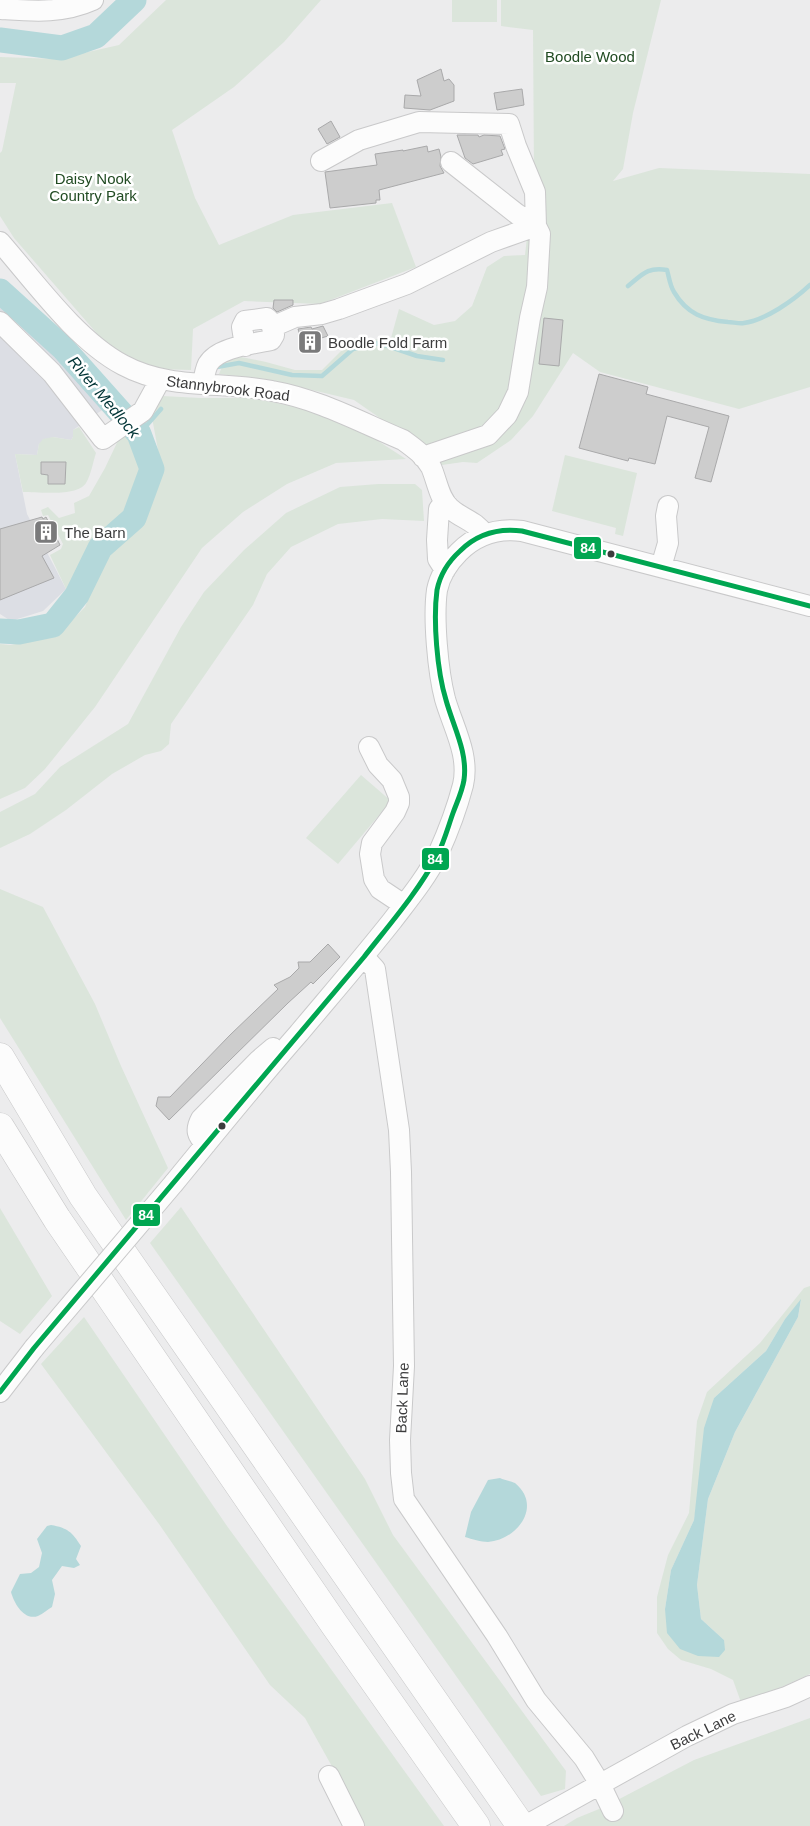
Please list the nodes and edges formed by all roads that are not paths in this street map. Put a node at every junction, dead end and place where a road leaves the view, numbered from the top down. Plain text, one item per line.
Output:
1 (93, 0) edge
2 (0, 9) edge
3 (321, 161) dead end
4 (450, 162) dead end
5 (536, 226) junction
6 (0, 242) edge
7 (0, 322) edge
8 (160, 380) junction
9 (202, 384) junction
10 (423, 457) junction
11 (445, 502) junction
12 (668, 506) dead end
13 (484, 534) junction
14 (661, 568) junction
15 (444, 570) junction
16 (810, 606) edge
17 (369, 747) dead end
18 (404, 905) junction
19 (364, 957) junction
20 (0, 1057) edge
21 (0, 1127) edge
22 (0, 1392) edge
23 (809, 1687) edge
24 (329, 1776) dead end
25 (600, 1784) junction
26 (613, 1811) dead end
27 (354, 1826) edge
28 (476, 1826) edge
29 (521, 1826) edge
30 (525, 1826) edge

1 - 2 street
3 - 5 street
4 - 5 street
5 - 9 street
5 - 10 street
6 - 8 street, Stannybrook Road
7 - 8 street
8 - 9 street, Stannybrook Road
9 - 10 street, Stannybrook Road
10 - 11 street, Stannybrook Road
11 - 13 street, Stannybrook Road
11 - 15 street
12 - 14 street
13 - 14 street
13 - 15 street
14 - 16 street
15 - 18 street
17 - 18 street
18 - 19 street
19 - 22 street, bridge
19 - 25 street, Back Lane
20 - 29 highway
21 - 28 highway
23 - 25 street, Back Lane
24 - 27 street
25 - 26 street, Back Lane
25 - 30 street, Back Lane

